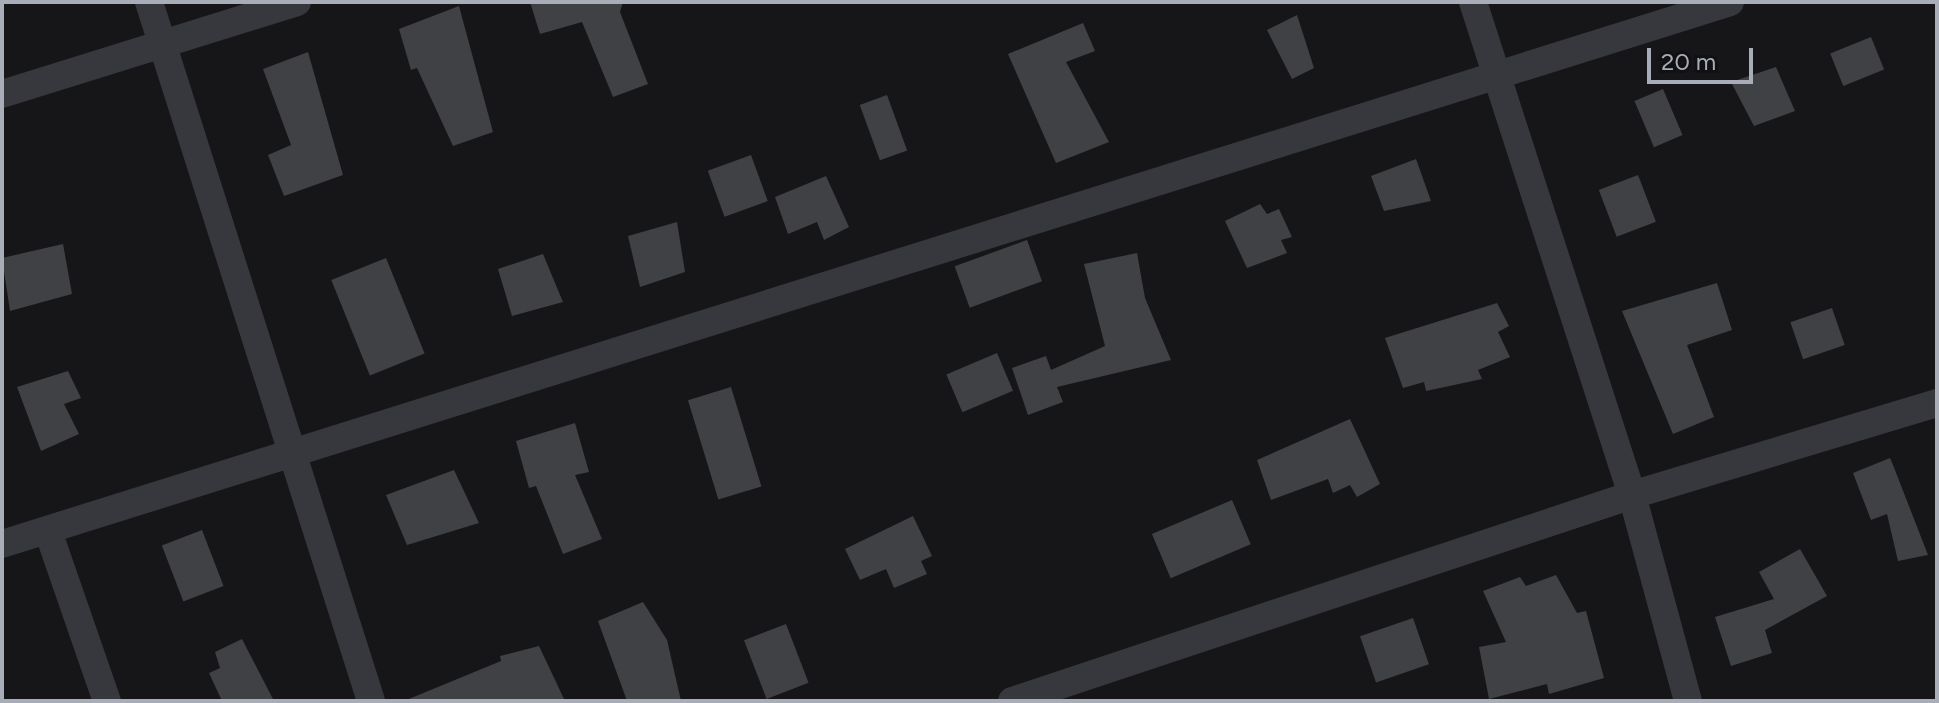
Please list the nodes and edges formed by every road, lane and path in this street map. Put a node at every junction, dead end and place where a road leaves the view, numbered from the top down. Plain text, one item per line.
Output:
1 (149, 2) edge
2 (297, 2) edge
3 (1473, 2) edge
4 (1730, 2) edge
5 (162, 44) junction
6 (1497, 76) junction
7 (2, 94) edge
8 (1937, 403) edge
9 (292, 452) junction
10 (1632, 495) junction
11 (48, 531) junction
12 (2, 544) edge
13 (107, 701) edge
14 (371, 701) edge
15 (1012, 701) edge
16 (1688, 701) edge

1 - 5 street
2 - 5 street
3 - 6 street
4 - 6 street
5 - 7 street
5 - 9 street
6 - 9 street
6 - 10 street
8 - 10 street
9 - 11 street
9 - 14 street
10 - 15 street
10 - 16 street
11 - 12 street
11 - 13 street

